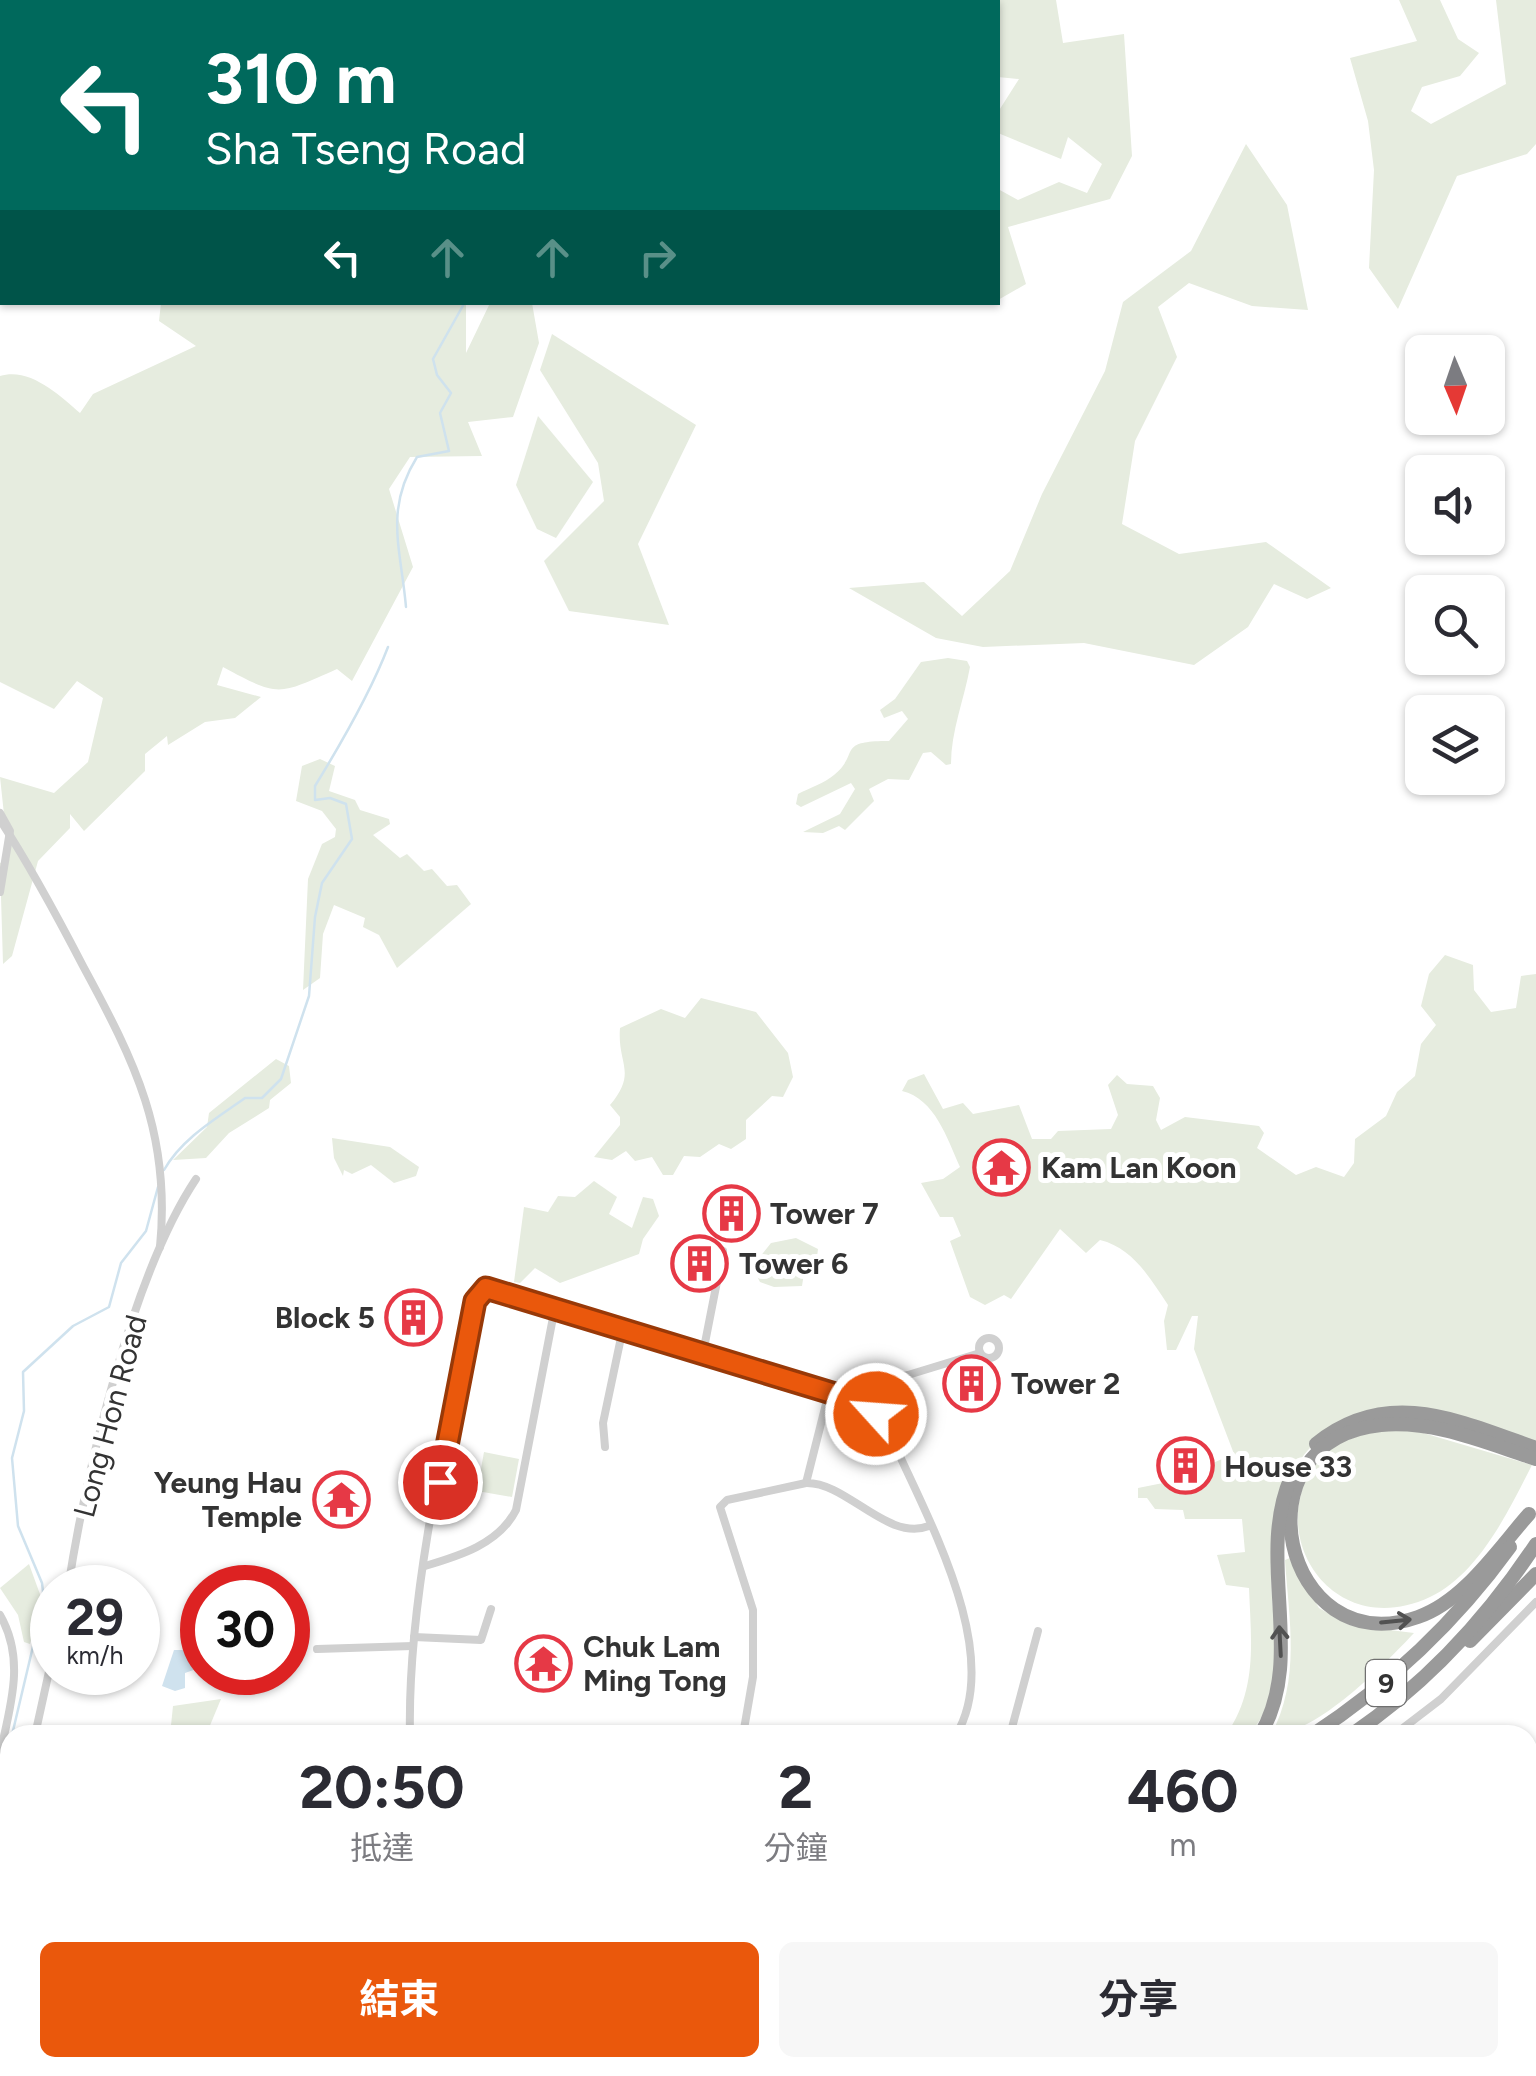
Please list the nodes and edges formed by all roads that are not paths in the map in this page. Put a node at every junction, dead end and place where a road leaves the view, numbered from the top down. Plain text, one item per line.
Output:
1 (0, 816) edge
2 (0, 892) edge
3 (196, 1178) dead end
4 (160, 1247) junction
5 (722, 1251) dead end
6 (555, 1307) junction
7 (623, 1328) junction
8 (980, 1352) dead end
9 (703, 1353) junction
10 (828, 1392) junction
11 (840, 1395) junction
12 (605, 1447) dead end
13 (1536, 1448) edge
14 (1536, 1459) edge
15 (417, 1480) dead end
16 (440, 1482) junction
17 (806, 1483) junction
18 (1532, 1508) edge
19 (929, 1526) junction
20 (1534, 1547) edge
21 (72, 1565) edge
22 (424, 1566) junction
23 (1536, 1574) edge
24 (1536, 1602) edge
25 (491, 1610) dead end
26 (0, 1615) edge
27 (1038, 1631) dead end
28 (414, 1642) junction
29 (317, 1649) dead end
30 (1424, 1676) junction
31 (44, 1695) edge
32 (6, 1725) edge
33 (38, 1725) edge
34 (410, 1725) edge
35 (745, 1725) edge
36 (960, 1725) edge
37 (1013, 1725) edge
38 (1265, 1725) edge
39 (1327, 1725) edge
40 (1363, 1725) edge
41 (1407, 1725) edge

1 - 2 street
1 - 4 street, Long Hon Road
3 - 4 street, Long Hon Road
4 - 21 street, Long Hon Road
5 - 9 street
6 - 7 street
6 - 16 street
6 - 22 street
7 - 9 street
7 - 12 street
8 - 11 street
9 - 10 street
10 - 11 street
10 - 17 street
11 - 19 street
38 -> 13 highway
14 -> 18 highway
15 - 16 street
16 - 22 street
17 - 19 street
17 - 35 street
18 - 39 highway, 9
19 - 36 street
20 - 30 highway, 9
22 - 28 street
23 - 30 highway
24 - 41 street
25 - 28 street
26 - 32 street
27 - 37 street
28 - 29 street
28 - 34 street
30 - 40 highway, 9
31 - 33 street

